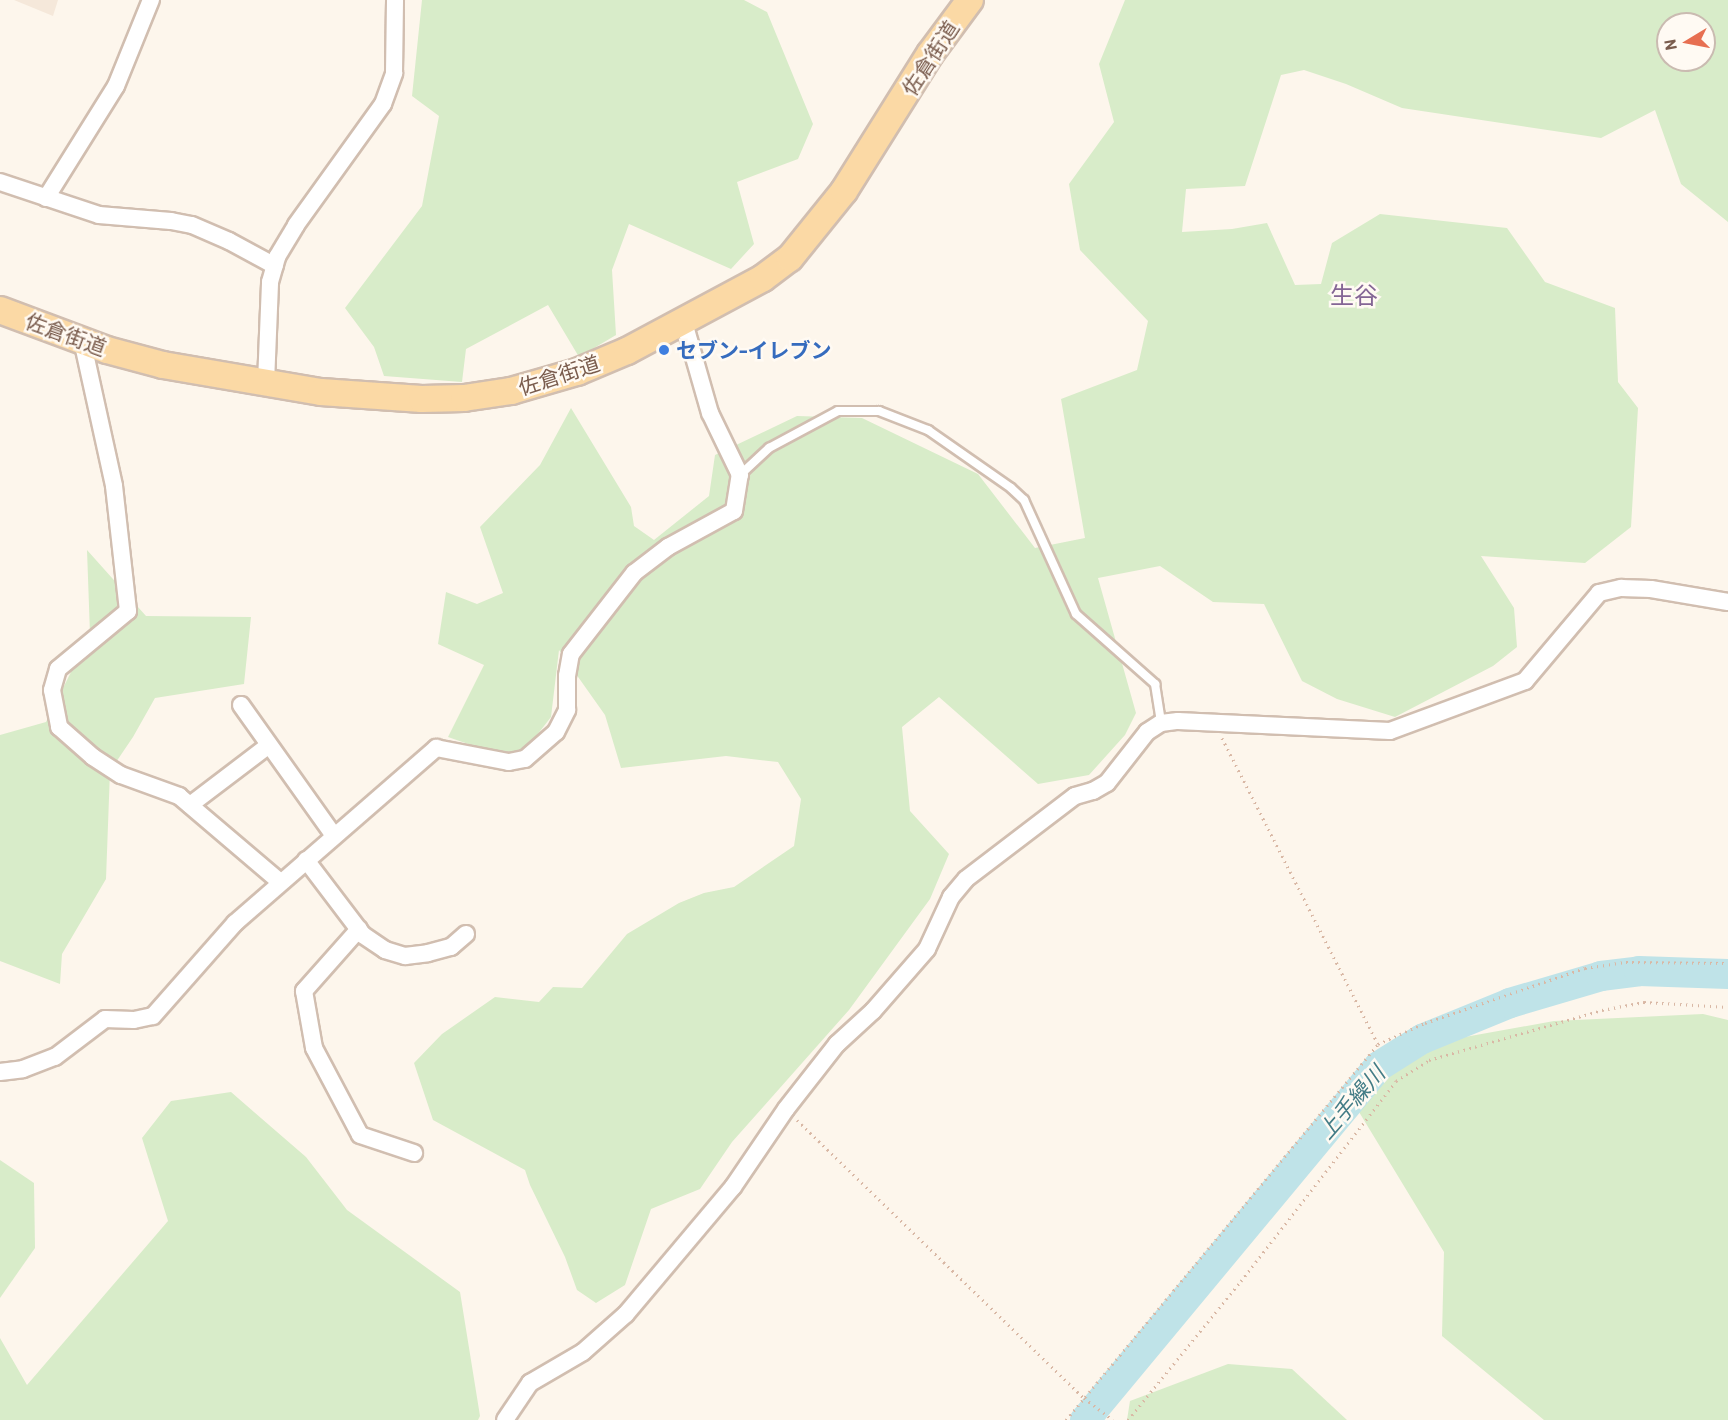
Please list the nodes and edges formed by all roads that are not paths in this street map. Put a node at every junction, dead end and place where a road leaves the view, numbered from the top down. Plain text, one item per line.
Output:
1 (151, 0) edge
2 (395, 0) edge
3 (970, 0) edge
4 (0, 182) edge
5 (46, 198) junction
6 (274, 266) junction
7 (0, 310) edge
8 (683, 319) junction
9 (82, 340) junction
10 (266, 383) junction
11 (740, 475) junction
12 (1728, 602) edge
13 (241, 705) dead end
14 (1161, 723) junction
15 (269, 745) junction
16 (190, 805) junction
17 (334, 836) junction
18 (306, 860) junction
19 (280, 882) junction
20 (359, 929) junction
21 (466, 934) dead end
22 (0, 1072) edge
23 (414, 1153) dead end
24 (505, 1420) edge

1 - 5 street
2 - 6 street
3 - 8 main road, 佐倉街道
4 - 5 street
5 - 6 street
6 - 10 street
7 - 9 main road, 佐倉街道
8 - 10 main road, 佐倉街道
8 - 11 street
9 - 10 main road, 佐倉街道
9 - 16 street
11 - 14 lane
11 - 17 street
12 - 14 street
13 - 15 street
14 - 24 street
15 - 16 street
15 - 17 street
16 - 19 street
17 - 18 street
18 - 19 street
18 - 20 street
19 - 22 street
20 - 21 street
20 - 23 street

